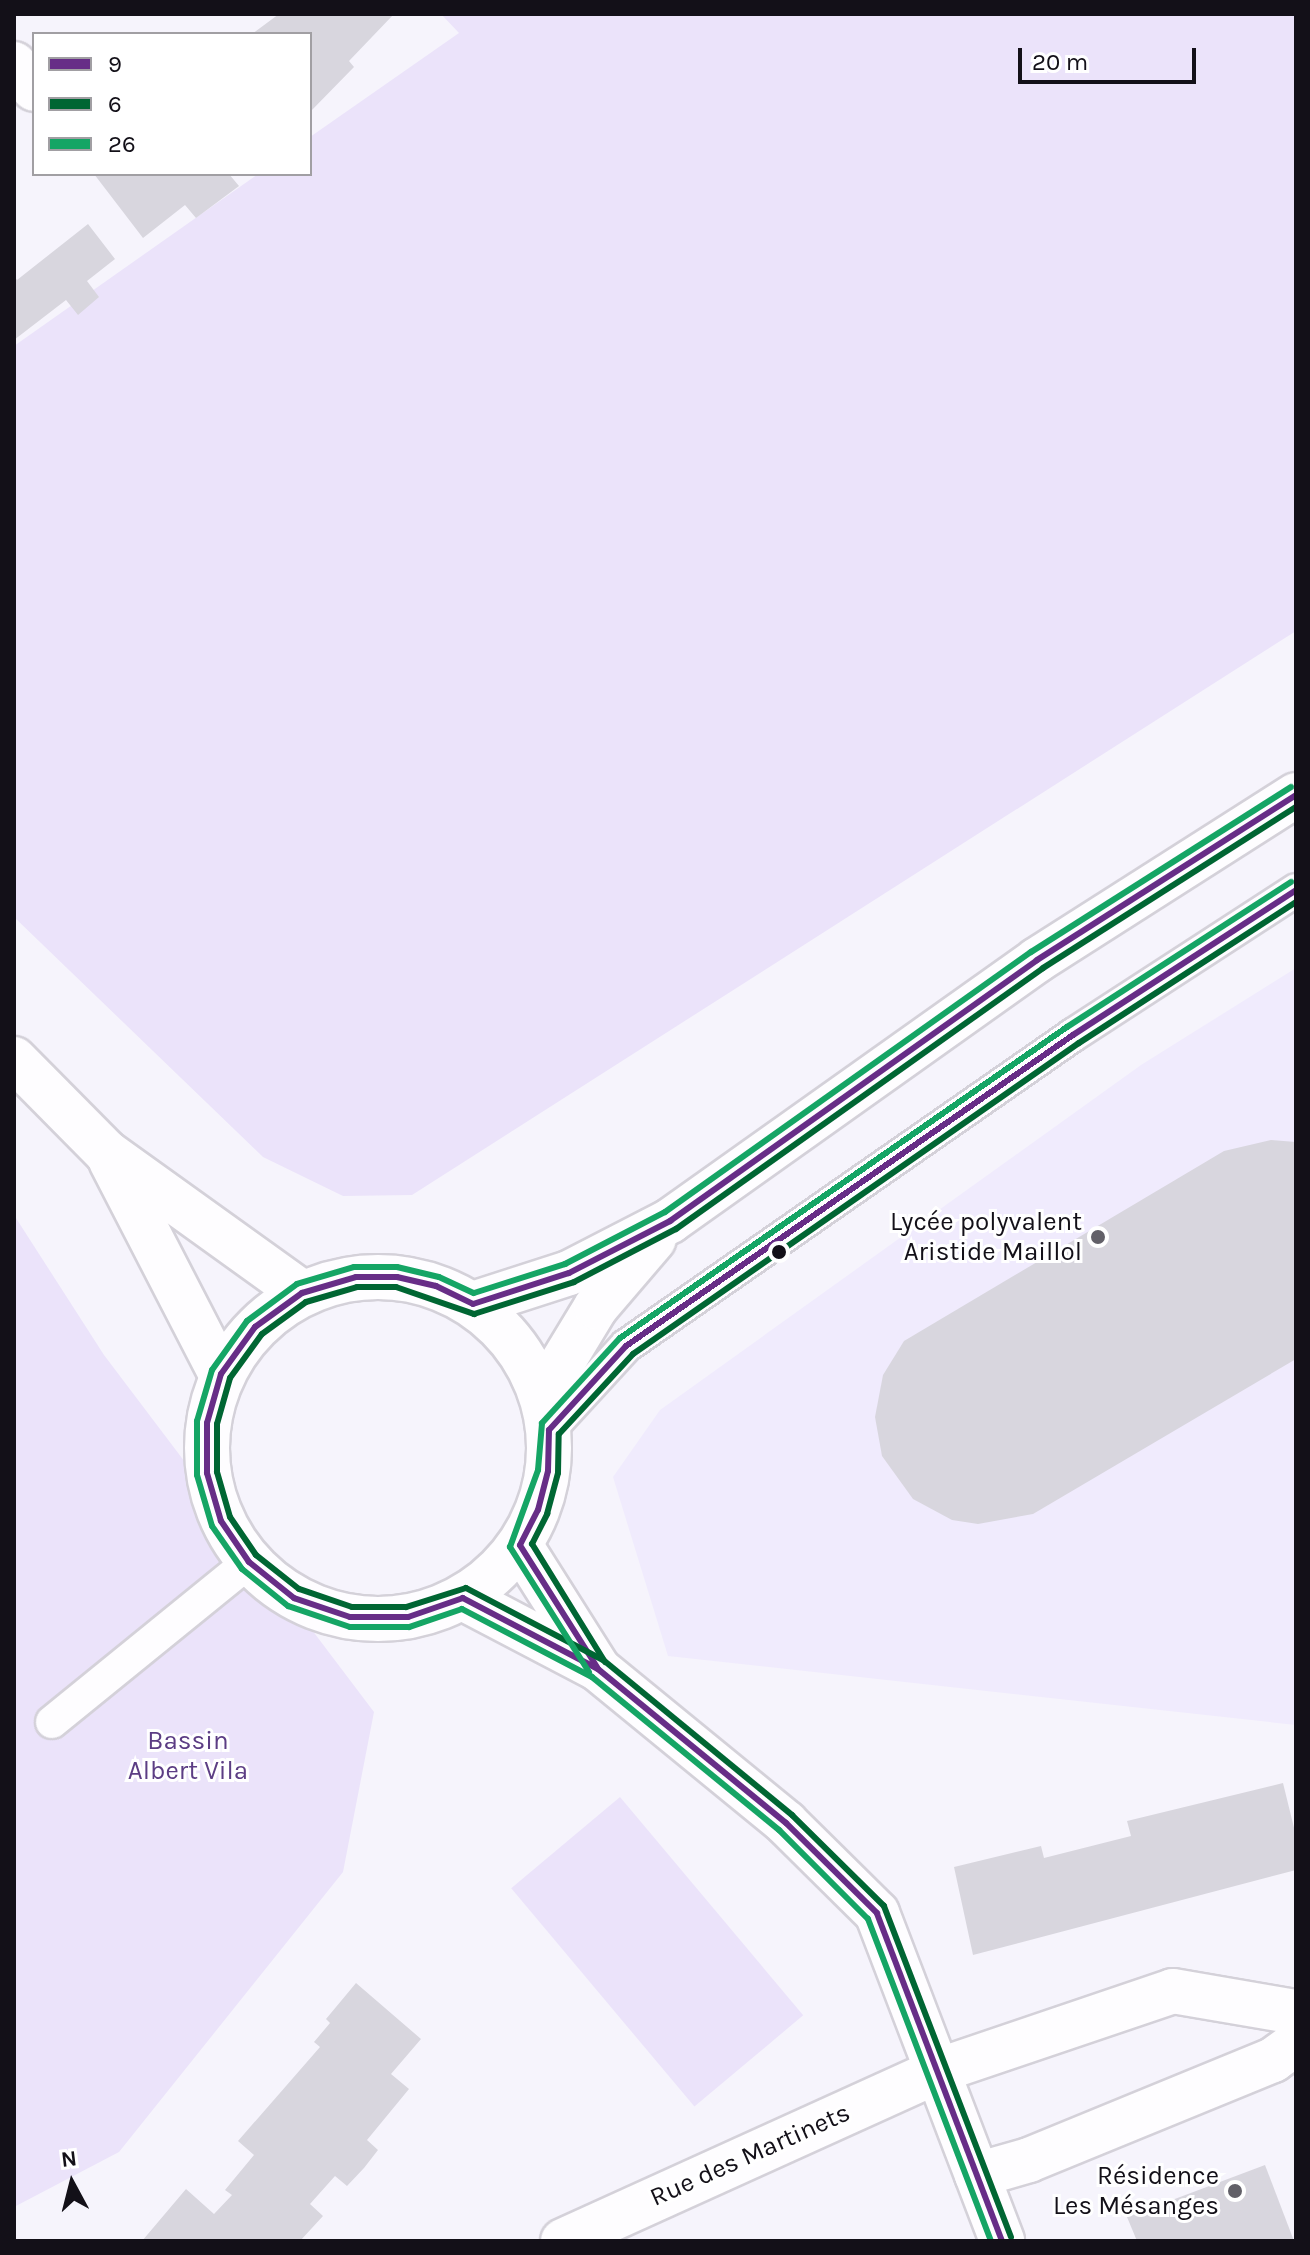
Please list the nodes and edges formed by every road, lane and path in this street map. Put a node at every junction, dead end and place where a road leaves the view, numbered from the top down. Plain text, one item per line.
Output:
1 (14, 64) edge
2 (32, 86) edge
3 (1296, 795) edge
4 (1296, 890) edge
5 (14, 1059) edge
6 (106, 1152) junction
7 (670, 1221) junction
8 (302, 1293) junction
9 (473, 1304) junction
10 (221, 1374) junction
11 (546, 1413) junction
12 (520, 1545) junction
13 (249, 1562) junction
14 (463, 1598) junction
15 (598, 1669) junction
16 (52, 1722) dead end
17 (1296, 2012) edge
18 (1296, 2043) edge
19 (937, 2071) junction
20 (977, 2175) junction
21 (620, 2228) edge
22 (563, 2241) edge
23 (1002, 2241) edge

1 - 2 street
3 - 7 street
4 - 11 lane
5 - 6 street
6 - 8 street
6 - 10 street
7 - 9 street
7 - 11 street
8 - 9 street
8 - 10 street
9 - 11 street
10 - 13 street
11 - 12 street
12 - 14 street
12 - 15 street
13 - 14 street
13 - 16 lane
14 - 15 street
15 - 19 street
17 - 19 street, Rue des Martinets
18 - 20 street
19 - 20 street
19 - 21 street, Rue des Martinets
20 - 23 street
21 - 22 street, Rue des Martinets

